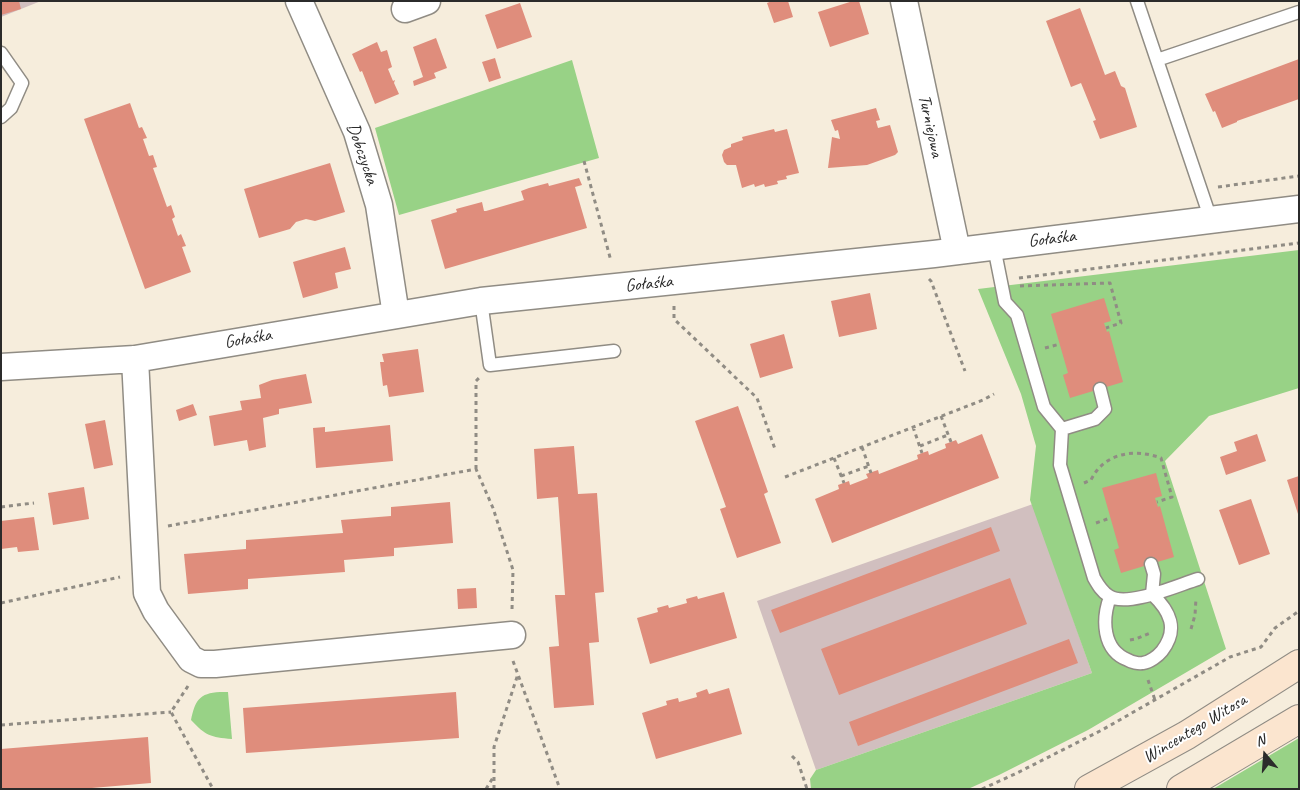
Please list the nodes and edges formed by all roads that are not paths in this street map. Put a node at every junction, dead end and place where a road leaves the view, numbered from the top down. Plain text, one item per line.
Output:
1 (299, 1) edge
2 (904, 1) edge
3 (1137, 1) edge
4 (1299, 12) edge
5 (1, 53) edge
6 (1157, 60) junction
7 (1, 117) edge
8 (1299, 209) edge
9 (1211, 220) junction
10 (994, 246) junction
11 (957, 251) junction
12 (481, 301) junction
13 (396, 315) junction
14 (614, 351) dead end
15 (135, 359) junction
16 (1, 366) edge
17 (1100, 389) dead end
18 (1062, 429) junction
19 (1151, 564) dead end
20 (1198, 579) dead end
21 (1152, 594) junction
22 (1110, 597) junction
23 (512, 635) road end
24 (1299, 664) edge
25 (1299, 719) edge
26 (1089, 789) edge
27 (1181, 789) edge

1 - 13 street, Dobczycka
2 - 11 street, Turniejowa
3 - 6 lane
4 - 6 lane
5 - 7 lane
6 - 9 lane
8 - 9 street, Gołaśka
9 - 10 street, Gołaśka
10 - 11 street, Gołaśka
10 - 18 lane
11 - 12 street, Gołaśka
12 - 13 street, Gołaśka
12 - 14 lane
13 - 15 street, Gołaśka
15 - 16 street, Gołaśka
15 - 23 street
17 - 18 lane
18 - 22 lane
19 - 21 lane
20 - 21 lane
21 - 22 lane
21 - 22 lane
24 - 26 main road, Wincentego Witosa
25 - 27 main road

